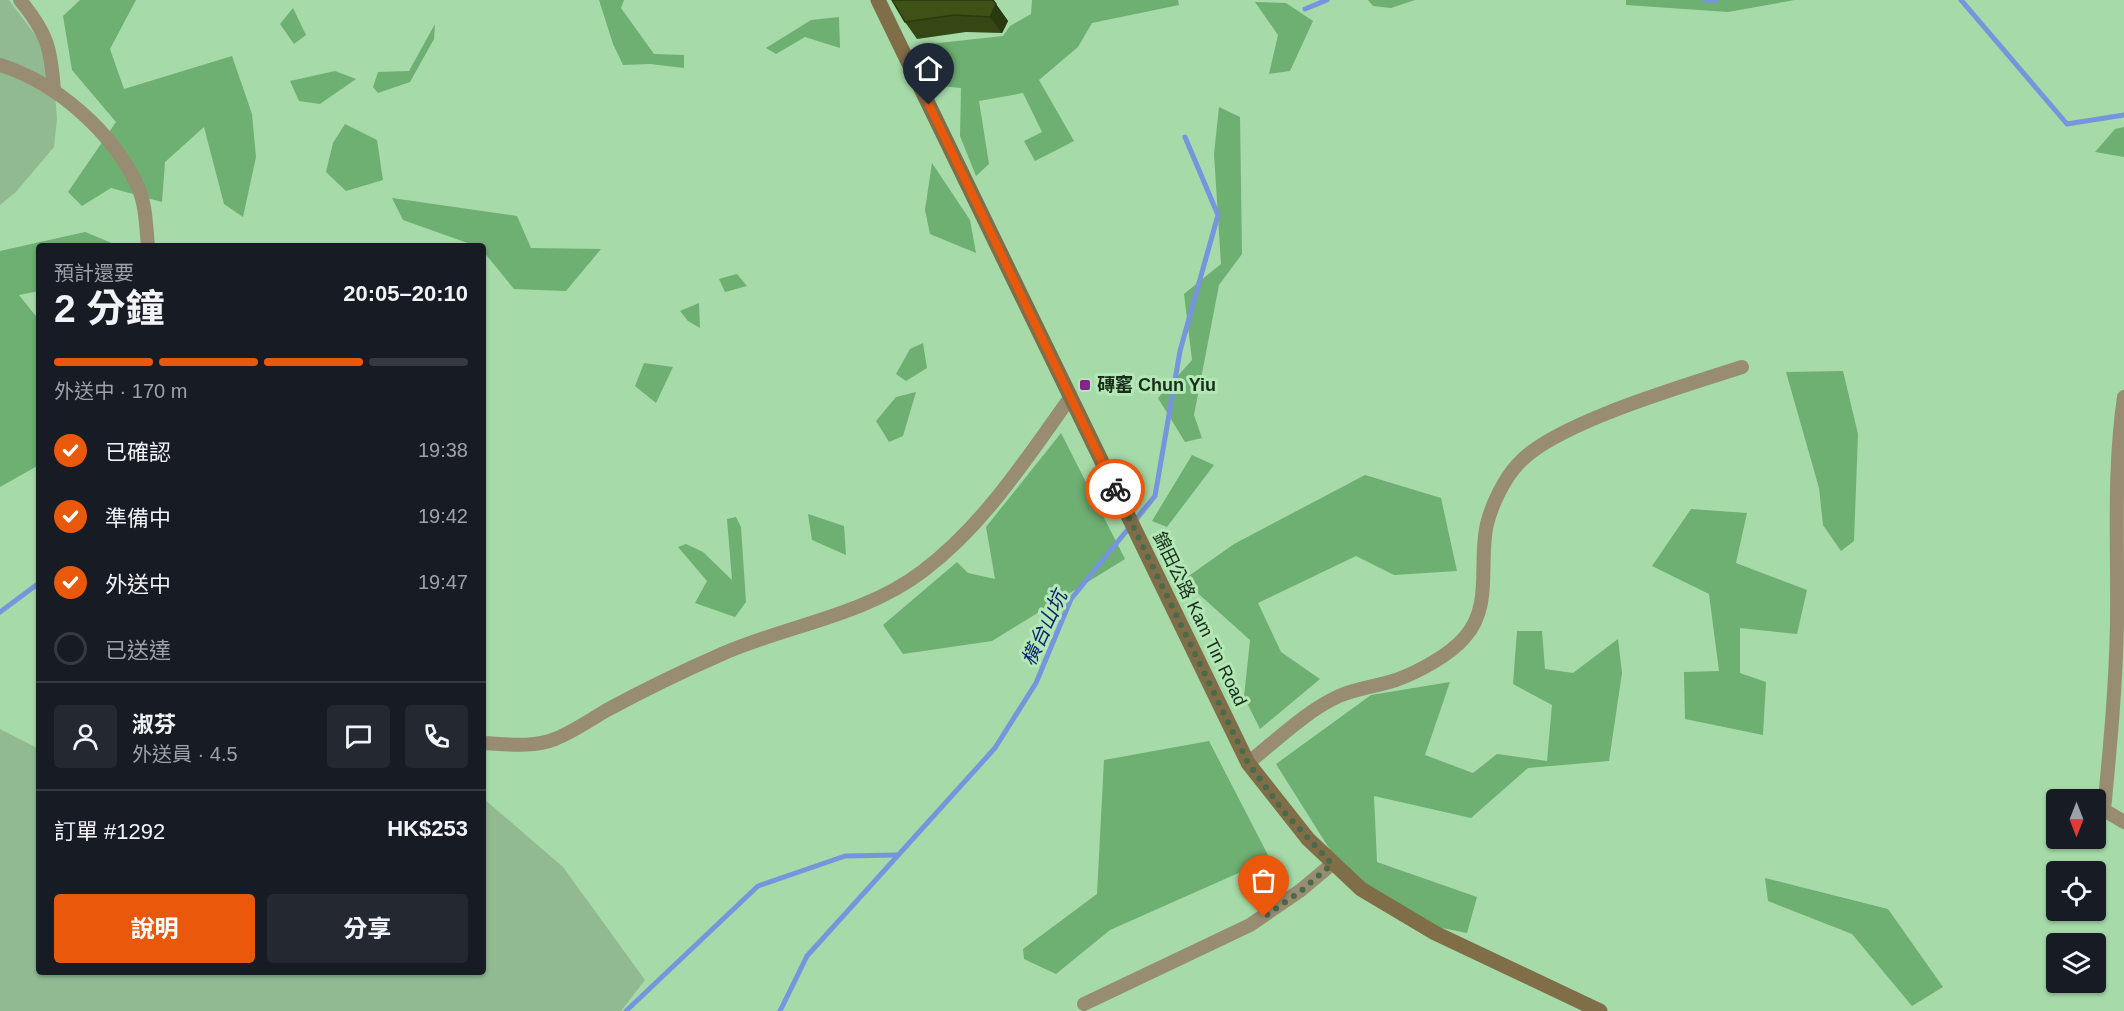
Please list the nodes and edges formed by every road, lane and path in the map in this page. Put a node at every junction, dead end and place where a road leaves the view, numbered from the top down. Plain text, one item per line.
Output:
1 (20, 0) edge
2 (878, 0) edge
3 (0, 65) edge
4 (54, 91) junction
5 (148, 243) edge
6 (1742, 367) dead end
7 (2124, 397) edge
8 (1070, 398) junction
9 (486, 742) edge
10 (1248, 763) junction
11 (2124, 822) edge
12 (1332, 864) junction
13 (1084, 1004) dead end
14 (1600, 1011) edge

1 - 4 street
2 - 8 main road, 錦田公路 Kam Tin Road
3 - 4 street
4 - 5 street
6 - 10 street
7 - 11 street
8 - 9 street
8 - 10 main road, 錦田公路 Kam Tin Road
10 - 12 main road, 錦田公路 Kam Tin Road
12 - 13 street
12 - 14 main road, 錦田公路 Kam Tin Road

